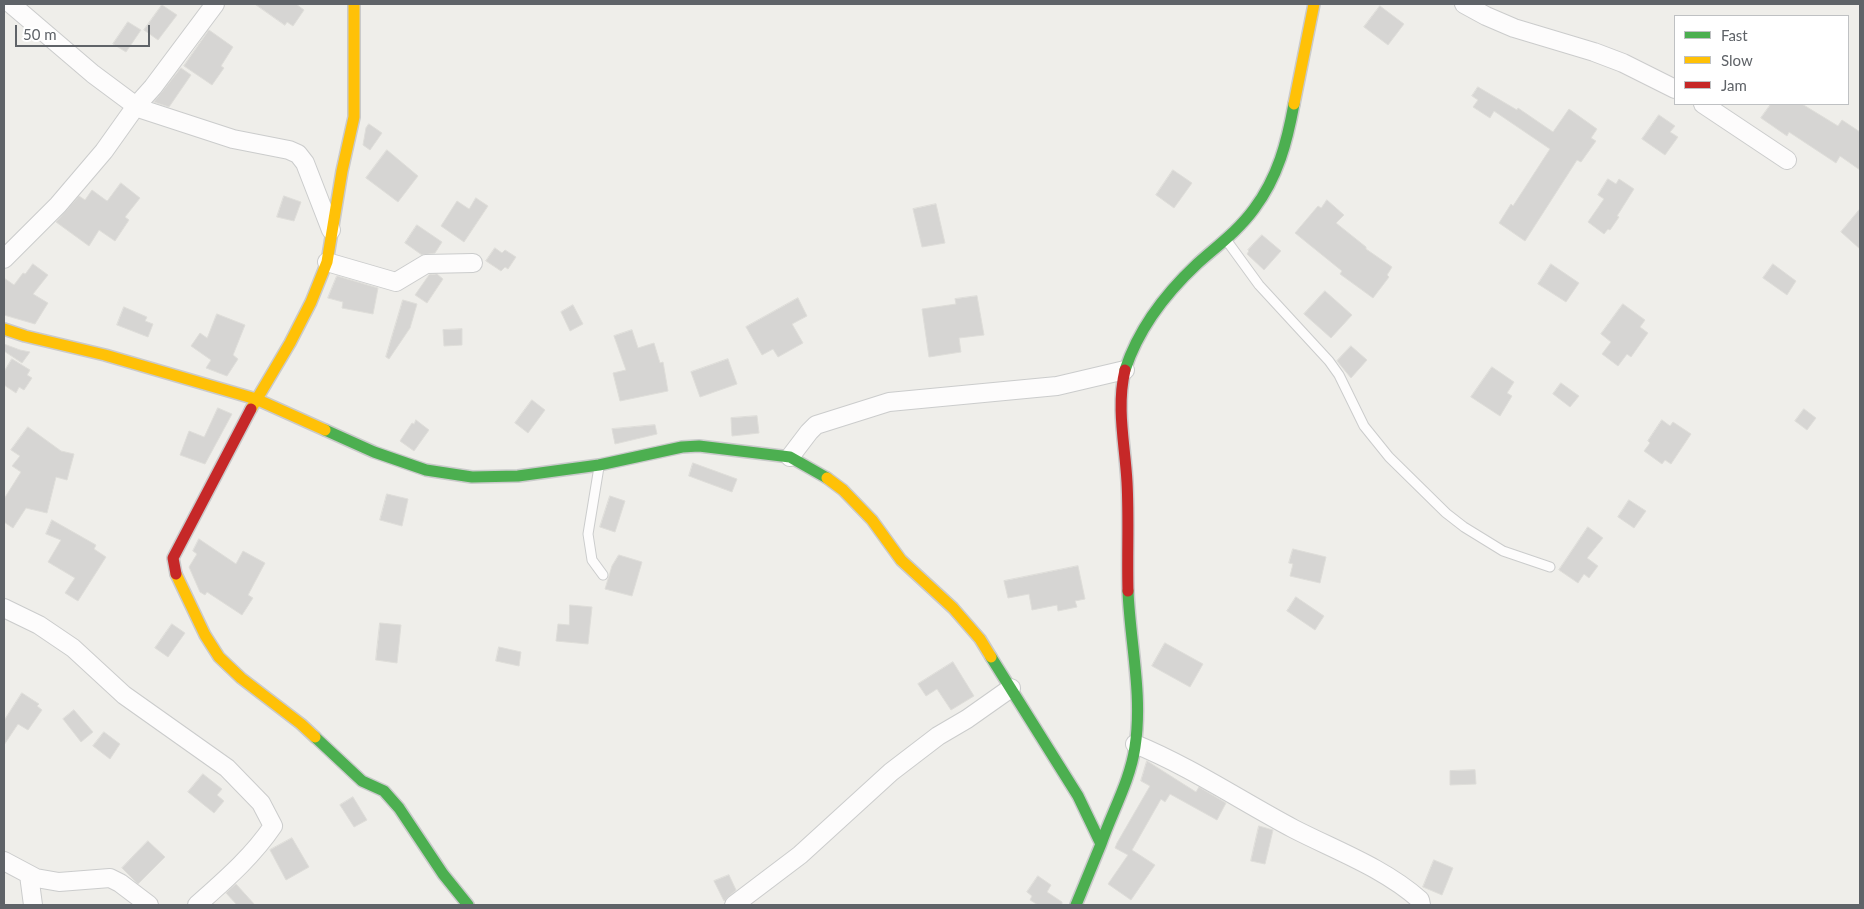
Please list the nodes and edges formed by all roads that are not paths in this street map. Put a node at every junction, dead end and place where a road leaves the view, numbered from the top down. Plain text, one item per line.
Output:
1 (11, 4) edge
2 (215, 4) edge
3 (354, 4) edge
4 (1314, 4) edge
5 (1464, 4) edge
6 (1674, 88) edge
7 (1704, 105) edge
8 (136, 106) junction
9 (1787, 160) dead end
10 (332, 230) junction
11 (1226, 240) junction
12 (4, 259) edge
13 (327, 262) junction
14 (473, 263) dead end
15 (4, 329) edge
16 (1125, 370) junction
17 (256, 399) junction
18 (790, 457) junction
19 (599, 464) junction
20 (1550, 567) dead end
21 (603, 575) dead end
22 (4, 608) edge
23 (1011, 688) junction
24 (1136, 744) junction
25 (1101, 844) junction
26 (4, 861) edge
27 (29, 874) junction
28 (33, 905) edge
29 (149, 905) edge
30 (197, 905) edge
31 (468, 905) edge
32 (734, 905) edge
33 (1076, 905) edge
34 (1421, 905) edge

1 - 8 street
2 - 8 street
3 - 10 street
4 - 11 street
5 - 6 street
7 - 9 street
8 - 10 street
8 - 12 street
10 - 13 street
11 - 16 street
11 - 20 lane
13 - 14 street
13 - 17 street
15 - 17 street
16 - 18 street
16 - 24 street
17 - 19 street
17 - 31 street
18 - 19 street
18 - 23 street
19 - 21 lane
22 - 30 street
23 - 25 street
23 - 32 street
24 - 25 street
24 - 34 street
25 - 33 street
26 - 27 street
27 - 28 street
27 - 29 street

